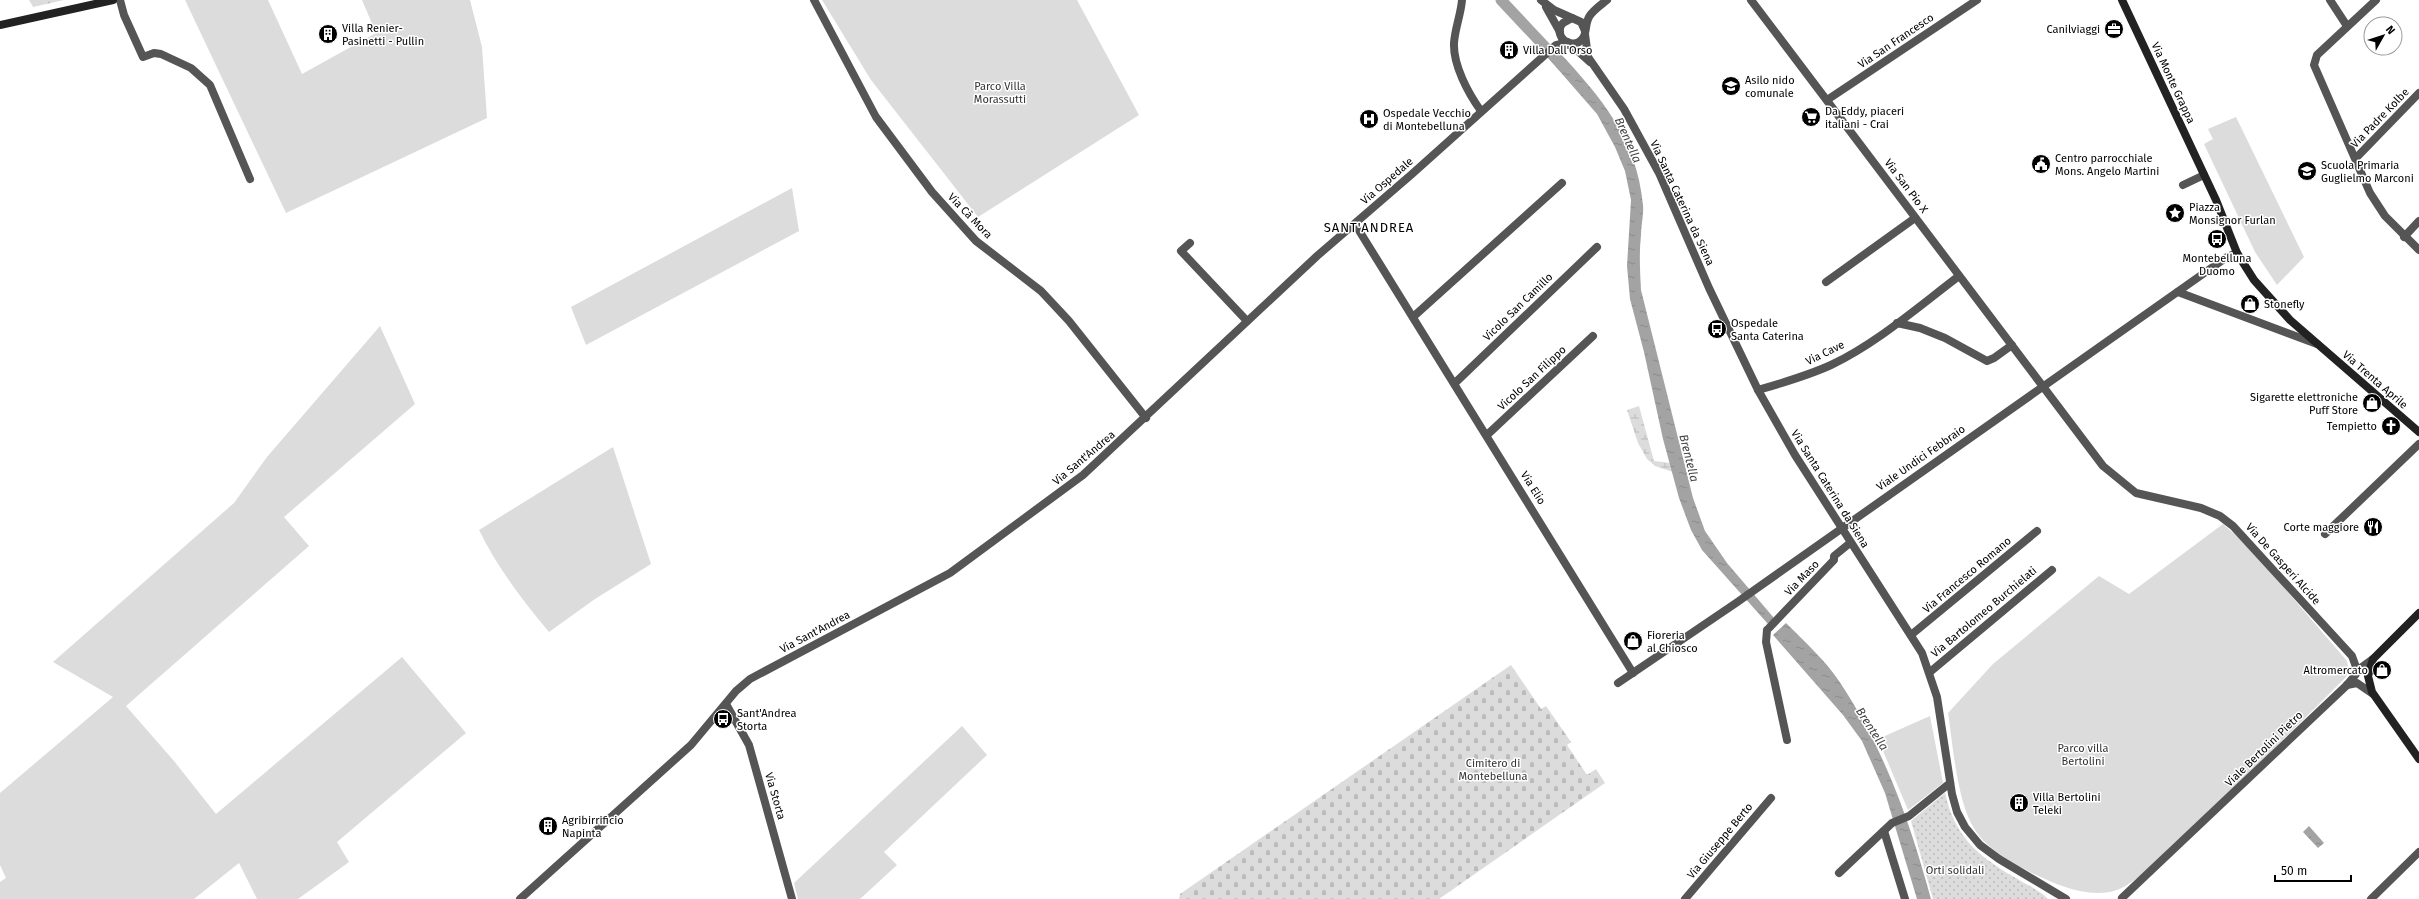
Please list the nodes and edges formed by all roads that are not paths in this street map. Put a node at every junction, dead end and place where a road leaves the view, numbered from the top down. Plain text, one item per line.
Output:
1 (113, 0) edge
2 (120, 0) edge
3 (814, 0) edge
4 (1462, 0) edge
5 (1607, 0) edge
6 (1751, 0) edge
7 (1977, 0) edge
8 (2122, 0) edge
9 (2330, 0) edge
10 (2376, 0) edge
11 (1542, 1) edge
12 (1595, 10) junction
13 (1573, 18) junction
14 (0, 25) edge
15 (2347, 26) junction
16 (1585, 32) junction
17 (1560, 33) junction
18 (1568, 43) junction
19 (1556, 45) junction
20 (1594, 67) junction
21 (2419, 93) edge
22 (1827, 100) junction
23 (1481, 111) junction
24 (2356, 158) junction
25 (2204, 175) junction
26 (250, 179) dead end
27 (1562, 184) dead end
28 (2183, 185) dead end
29 (1916, 218) junction
30 (2419, 221) edge
31 (1355, 224) junction
32 (2404, 237) junction
33 (1190, 243) dead end
34 (1597, 247) dead end
35 (2419, 250) edge
36 (2237, 253) junction
37 (1959, 276) junction
38 (1826, 282) dead end
39 (2178, 292) junction
40 (1413, 317) junction
41 (1247, 321) junction
42 (1897, 323) junction
43 (1593, 336) dead end
44 (2317, 344) junction
45 (2012, 345) junction
46 (1455, 383) junction
47 (2042, 386) junction
48 (1758, 390) junction
49 (1146, 418) junction
50 (2419, 432) edge
51 (1487, 435) junction
52 (2419, 444) edge
53 (1841, 529) junction
54 (2037, 531) dead end
55 (2325, 534) dead end
56 (1850, 543) junction
57 (2052, 570) dead end
58 (2419, 614) edge
59 (1911, 635) junction
60 (2353, 658) junction
61 (2373, 659) junction
62 (1930, 672) junction
63 (1634, 673) junction
64 (2354, 676) junction
65 (1618, 683) dead end
66 (2346, 686) junction
67 (2373, 694) junction
68 (726, 704) junction
69 (1787, 740) dead end
70 (2419, 759) edge
71 (1950, 784) junction
72 (1771, 798) dead end
73 (1884, 831) junction
74 (2419, 852) edge
75 (1839, 873) dead end
76 (2059, 897) edge
77 (520, 899) edge
78 (792, 899) edge
79 (1685, 899) edge
80 (1905, 899) edge
81 (2066, 899) edge
82 (2120, 899) edge
83 (2371, 899) edge

1 - 14 main road
2 - 26 street
3 - 49 street, Via Cà Mora
4 - 23 street
5 - 12 street
6 - 22 street, Via San Pio X
7 - 22 street, Via San Francesco
8 - 25 main road, Via Monte Grappa
9 - 15 street
10 - 15 street
11 - 13 street
11 - 17 street
12 - 13 street
12 - 16 street
13 - 16 street
13 - 17 street
15 - 24 street
16 - 18 street
16 - 20 street, Via Santa Caterina da Siena
17 - 18 street
17 - 19 street, Via Ospedale
18 - 19 street, Via Ospedale
18 - 20 street, Via Santa Caterina da Siena
19 - 23 street, Via Ospedale
20 - 48 street, Via Santa Caterina da Siena
21 - 24 street, Via Padre Kolbe
22 - 29 street, Via San Pio X
23 - 31 street, Via Ospedale
24 - 32 street
25 - 28 street
25 - 36 main road, Via Trenta Aprile
27 - 40 street
29 - 37 street, Via San Pio X
29 - 38 street
30 - 32 street
31 - 40 street, Via Elio
31 - 41 street, Via Ospedale
32 - 35 street
33 - 41 street
34 - 46 street, Vicolo San Camillo
36 - 39 street, Viale Undici Febbraio
36 - 44 main road, Via Trenta Aprile
37 - 42 street, Via Cave
37 - 45 street, Via San Pio X
39 - 44 street, Via Trenta Aprile
39 - 47 street, Viale Undici Febbraio
40 - 46 street, Via Elio
41 - 49 street, Via Ospedale
42 - 45 street
42 - 48 street, Via Cave
43 - 51 street, Vicolo San Filippo
44 - 50 main road, Via Trenta Aprile
45 - 47 street, Via San Pio X
46 - 51 street, Via Elio
47 - 53 street, Viale Undici Febbraio
47 - 60 street, Via De Gasperi Alcide
48 - 53 street, Via Santa Caterina da Siena
49 - 68 street, Via Sant'Andrea
51 - 63 street, Via Elio
52 - 55 street
53 - 56 street, Via Santa Caterina da Siena
53 - 63 street, Viale Undici Febbraio
54 - 59 street, Via Francesco Romano
56 - 59 street, Via Santa Caterina da Siena
56 - 69 street, Via Maso
57 - 62 street, Via Bartolomeo Burchielati
58 - 61 main road, Viale Bertolini Pietro
59 - 62 street, Via Santa Caterina da Siena
60 - 61 street
60 - 64 street
61 - 64 street, Viale Bertolini Pietro
61 - 67 main road
62 - 71 street, Via Santa Caterina da Siena
63 - 65 street, Viale Undici Febbraio
64 - 66 street, Viale Bertolini Pietro
66 - 67 street
66 - 82 street, Viale Bertolini Pietro
67 - 70 main road
68 - 77 street, Via Sant'Andrea
68 - 78 street, Via Storta
71 - 73 street
71 - 76 street, Via Santa Caterina da Siena
72 - 79 street, Via Giuseppe Berto
73 - 75 street
73 - 80 street
74 - 83 street
76 - 81 street, Via Santa Caterina da Siena

